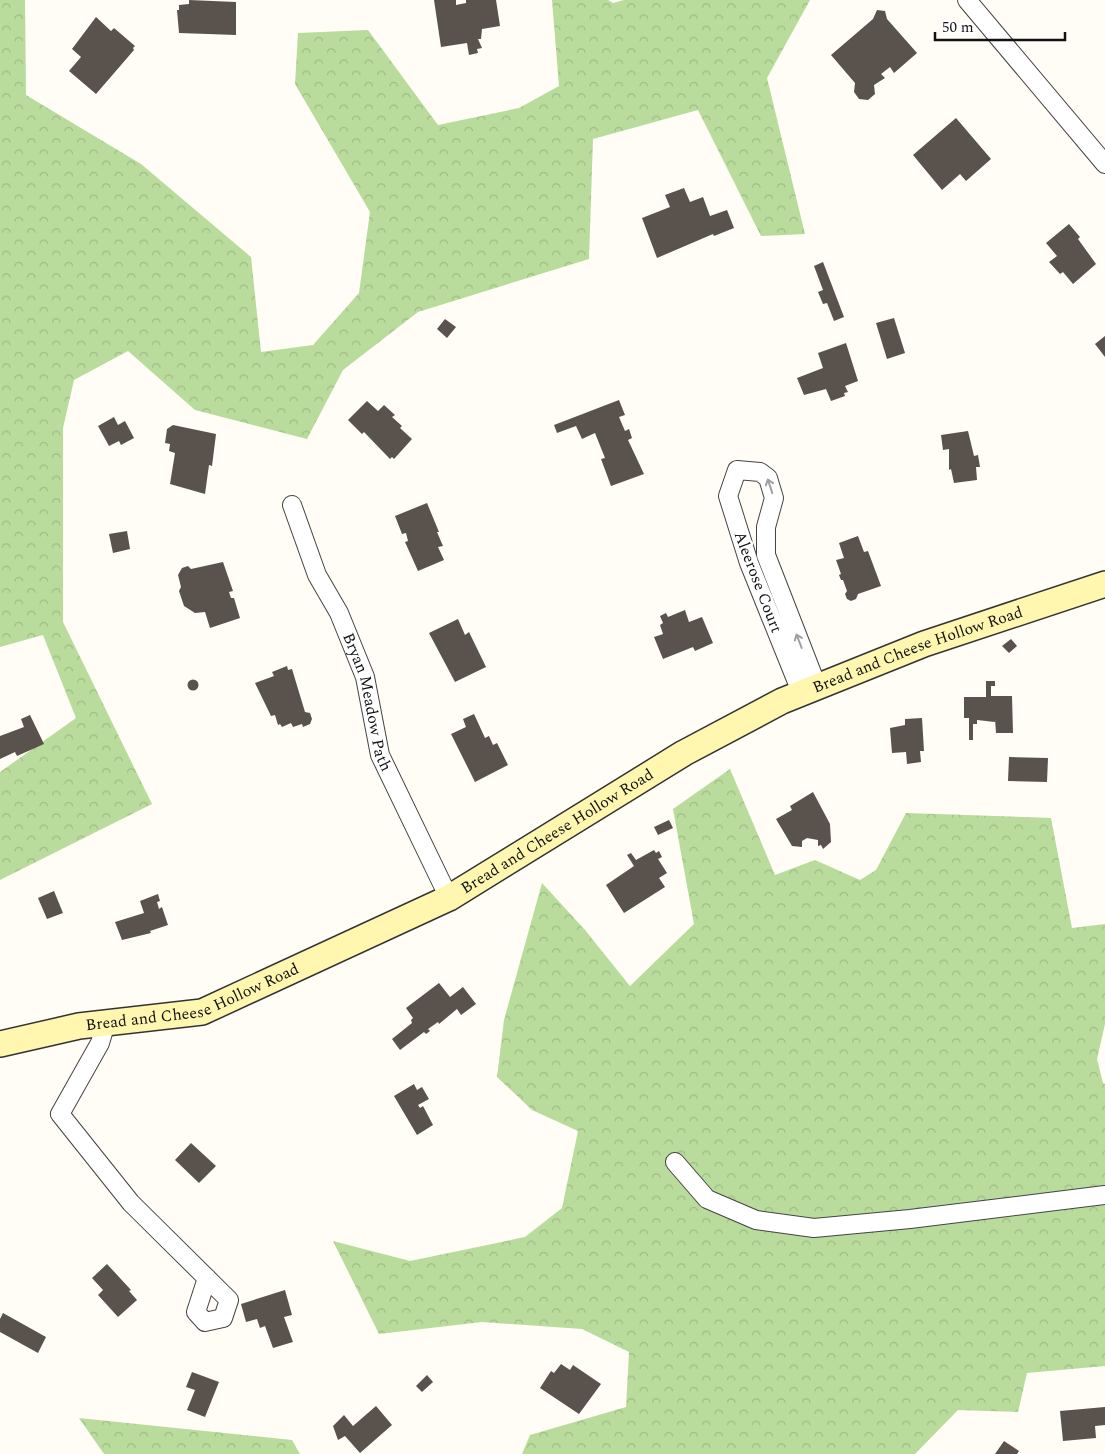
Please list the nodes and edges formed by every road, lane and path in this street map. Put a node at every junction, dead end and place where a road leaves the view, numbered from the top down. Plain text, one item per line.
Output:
1 (967, 0) edge
2 (1105, 164) edge
3 (292, 505) dead end
4 (1105, 584) edge
5 (809, 689) junction
6 (449, 898) junction
7 (106, 1023) junction
8 (0, 1044) edge
9 (675, 1162) dead end
10 (1105, 1195) edge
11 (207, 1278) dead end

1 - 2 street
3 - 6 street, Bryan Meadow Path
4 - 5 main road, Bread and Cheese Hollow Road
5 -> 5 street, Aleerose Court
5 - 6 main road, Bread and Cheese Hollow Road
6 - 7 main road, Bread and Cheese Hollow Road
7 - 8 main road, Bread and Cheese Hollow Road
7 - 11 street
9 - 10 street

